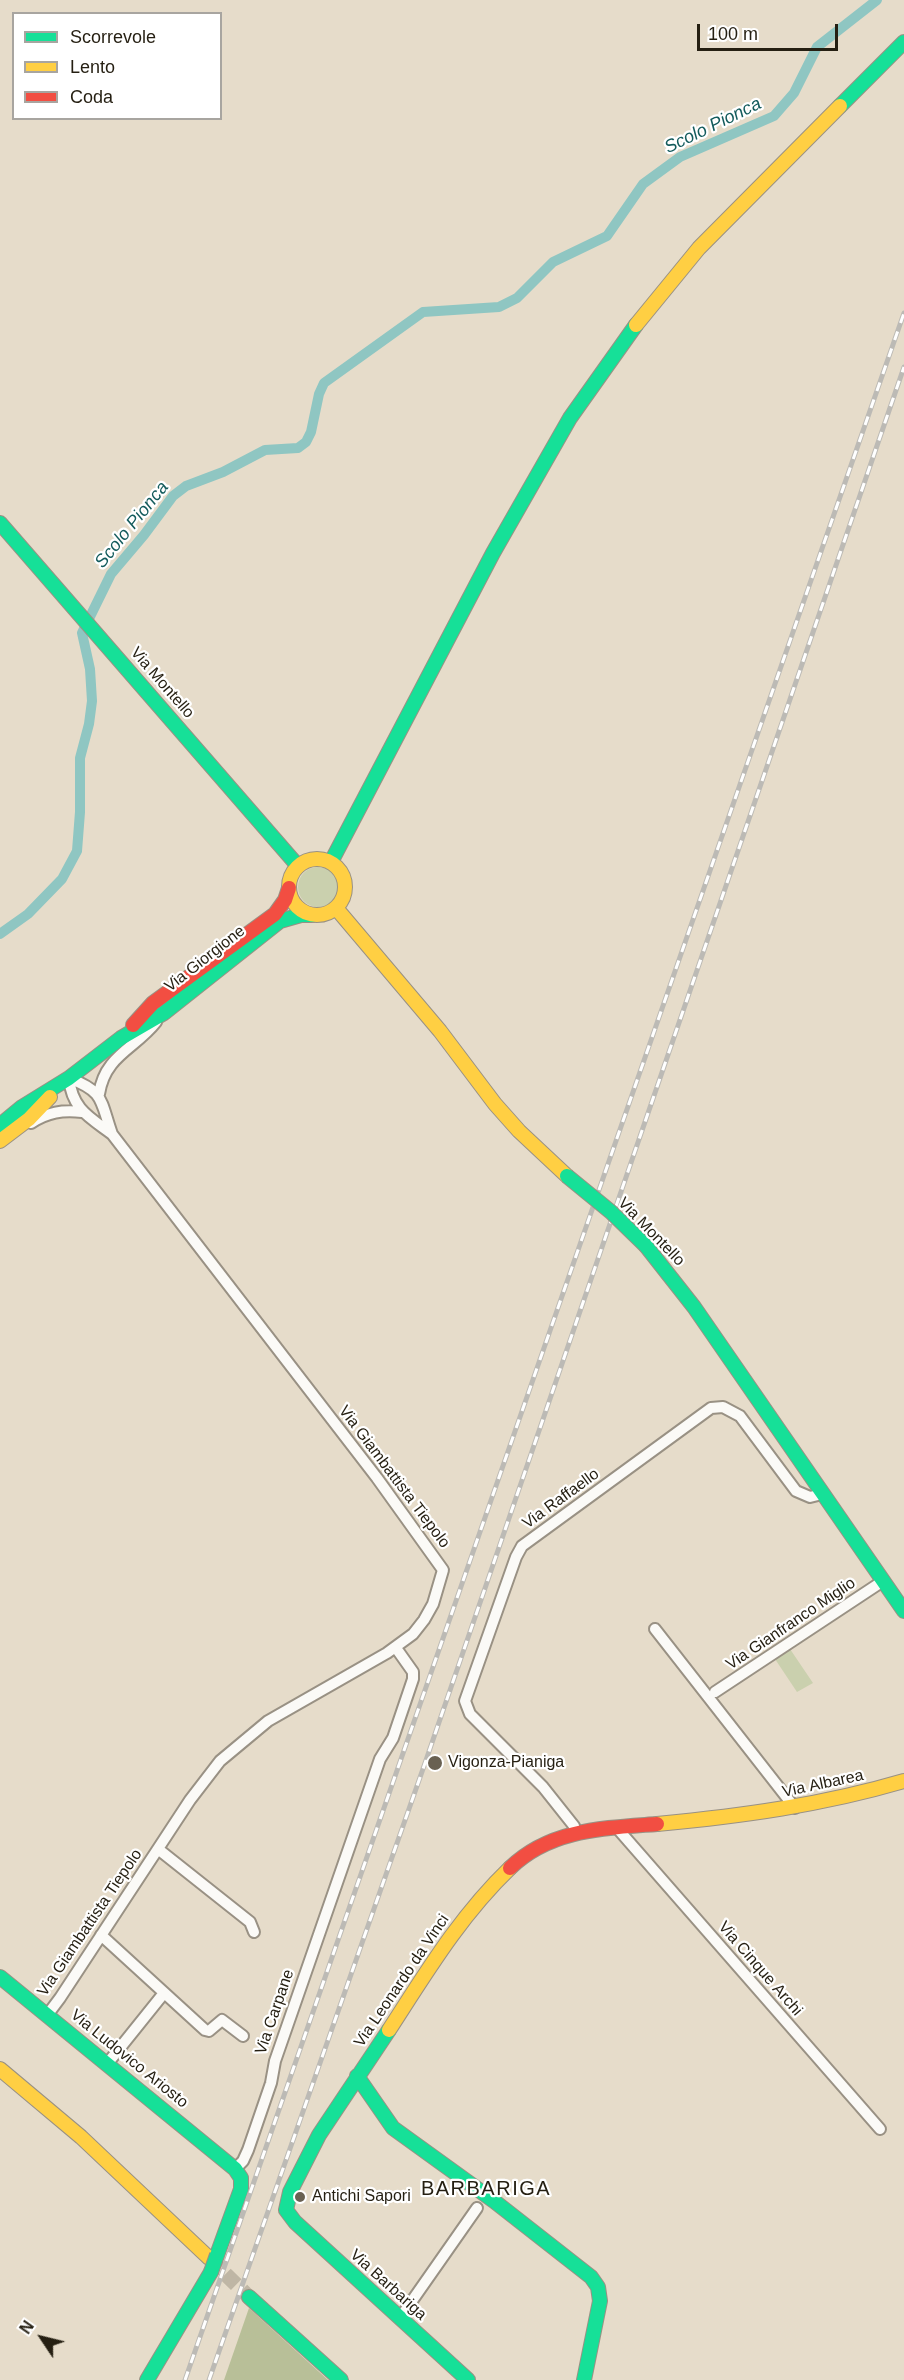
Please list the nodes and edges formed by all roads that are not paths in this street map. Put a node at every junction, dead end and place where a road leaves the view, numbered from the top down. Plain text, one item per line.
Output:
1 (904, 42) edge
2 (0, 523) edge
3 (331, 862) junction
4 (298, 866) junction
5 (289, 888) junction
6 (336, 908) junction
7 (312, 915) junction
8 (164, 1013) junction
9 (121, 1038) junction
10 (69, 1078) junction
11 (99, 1094) junction
12 (82, 1112) junction
13 (0, 1125) edge
14 (112, 1134) junction
15 (0, 1141) edge
16 (0, 1147) edge
17 (822, 1494) junction
18 (884, 1581) junction
19 (904, 1611) edge
20 (654, 1629) dead end
21 (396, 1648) junction
22 (715, 1692) dead end
23 (904, 1781) edge
24 (795, 1808) junction
25 (748, 1814) joint
26 (617, 1827) junction
27 (576, 1833) junction
28 (158, 1849) junction
29 (254, 1932) dead end
30 (101, 1935) junction
31 (0, 1977) edge
32 (164, 1992) junction
33 (48, 2014) junction
34 (243, 2036) dead end
35 (108, 2064) junction
36 (0, 2069) edge
37 (357, 2076) junction
38 (880, 2129) dead end
39 (236, 2169) junction
40 (477, 2208) dead end
41 (287, 2214) joint
42 (213, 2261) junction
43 (249, 2297) tunnel mouth
44 (400, 2318) junction
45 (147, 2380) edge
46 (341, 2380) edge
47 (468, 2380) edge
48 (584, 2380) edge

1 - 3 street
2 - 4 street, Via Montello
3 - 4 street
3 - 6 street
4 - 5 street
5 - 7 street
5 - 9 street, Via Giorgione
6 - 7 street
6 - 17 street, Via Montello, bridge
7 - 8 street, Via Giorgione
8 - 9 street, Via Giorgione
8 - 11 street
9 - 10 street, Via Giorgione
10 - 11 street
10 - 12 street, Via Giambattista Tiepolo
10 - 13 street, Via Giorgione
10 - 15 street, Via Giorgione
11 - 14 street, Via Giambattista Tiepolo
12 - 14 street, Via Giambattista Tiepolo
12 - 16 street
14 - 21 street, Via Giambattista Tiepolo
17 - 18 street, Via Montello
17 - 27 street, Via Raffaello
18 - 19 street, Via Montello
18 - 22 street, Via Gianfranco Miglio
20 - 24 street
21 - 28 street, Via Giambattista Tiepolo
21 - 39 street, Via Carpane
23 - 24 street, Via Albarea
24 - 25 street, Via Albarea
25 - 26 street, Via Leonardo da Vinci
26 - 27 street, Via Leonardo da Vinci
26 - 38 street, Via Cinque Archi
27 - 37 street, Via Leonardo da Vinci
28 - 29 street, Via Giambattista Tiepolo
28 - 30 street, Via Giambattista Tiepolo
30 - 32 street
30 - 33 street, Via Giambattista Tiepolo
31 - 33 street, Via Ludovico Ariosto
32 - 34 street
32 - 35 street
33 - 35 street, Via Ludovico Ariosto
35 - 39 street, Via Ludovico Ariosto
36 - 42 street
37 - 41 street, Via Leonardo da Vinci
37 - 48 street
39 - 42 street
40 - 44 street
41 - 44 street, Via Barbariga
42 - 45 street
43 - 46 street
44 - 47 street, Via Barbariga

